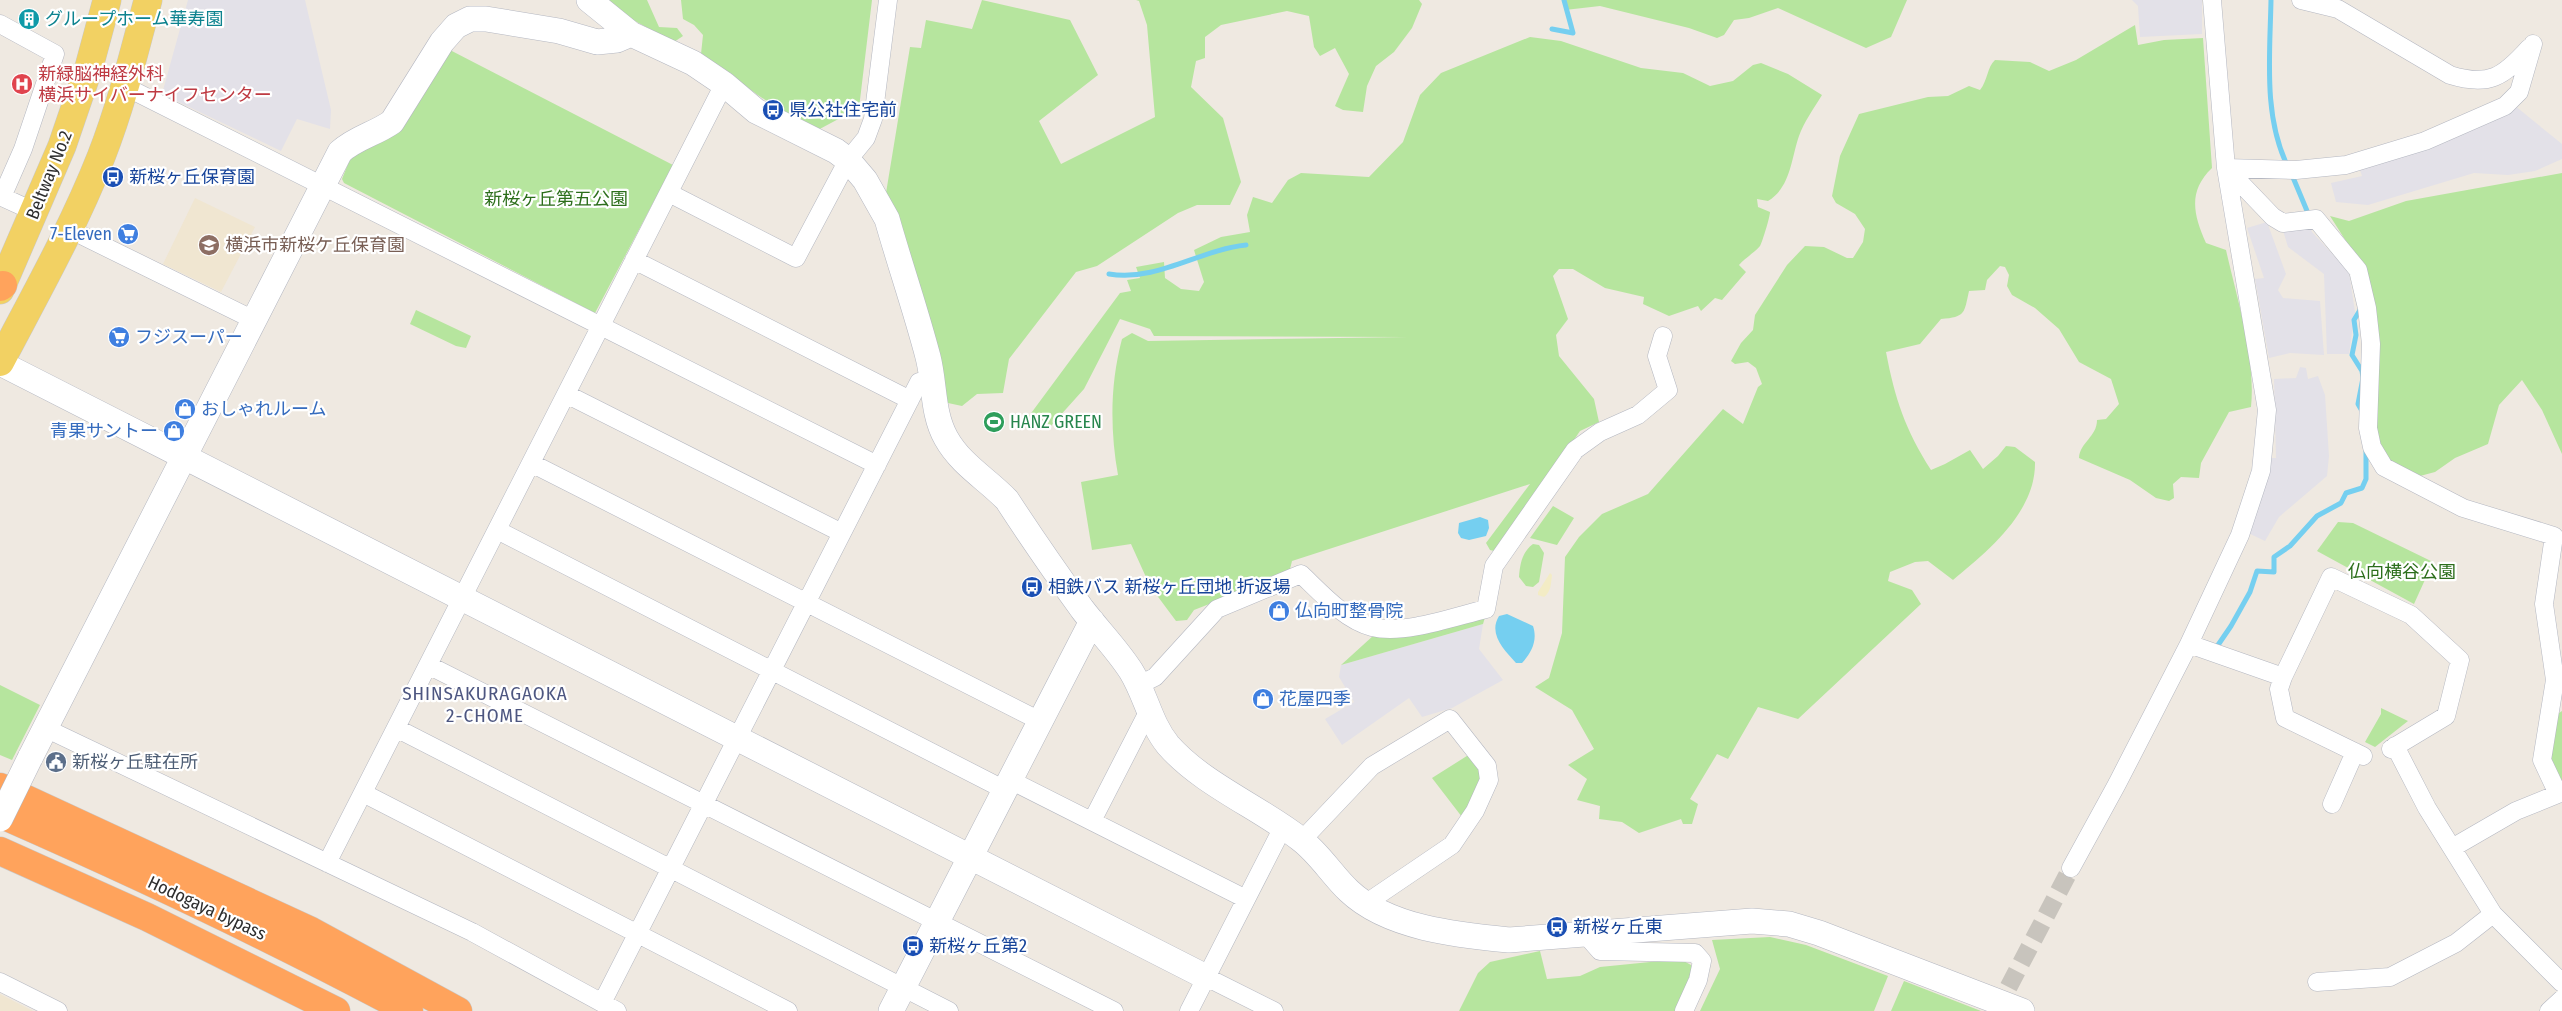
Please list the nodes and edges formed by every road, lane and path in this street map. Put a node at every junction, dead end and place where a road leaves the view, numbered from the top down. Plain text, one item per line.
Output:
1 (107, 0) edge
2 (148, 0) edge
3 (589, 0) edge
4 (888, 0) edge
5 (2212, 0) edge
6 (2301, 0) edge
7 (0, 24) edge
8 (631, 34) junction
9 (724, 84) junction
10 (126, 87) junction
11 (848, 160) junction
12 (2226, 168) junction
13 (322, 186) junction
14 (669, 193) junction
15 (1, 196) edge
16 (35, 212) junction
17 (69, 229) junction
18 (634, 260) junction
19 (1, 287) edge
20 (254, 320) junction
21 (601, 326) junction
22 (1663, 336) dead end
23 (0, 363) edge
24 (932, 379) junction
25 (566, 394) junction
26 (910, 400) junction
27 (185, 457) junction
28 (531, 463) junction
29 (877, 465) junction
30 (497, 530) junction
31 (842, 533) junction
32 (2556, 570) edge
33 (462, 598) junction
34 (806, 601) junction
35 (1092, 621) junction
36 (2189, 644) junction
37 (428, 665) junction
38 (771, 670) junction
39 (2283, 677) junction
40 (1139, 685) junction
41 (1148, 712) junction
42 (1040, 721) junction
43 (45, 728) junction
44 (396, 728) junction
45 (737, 738) junction
46 (1007, 785) junction
47 (0, 787) edge
48 (363, 793) junction
49 (704, 804) junction
50 (2332, 804) dead end
51 (0, 814) edge
52 (0, 819) edge
53 (1092, 821) junction
54 (1293, 833) junction
55 (2452, 848) junction
56 (0, 851) edge
57 (970, 857) junction
58 (327, 863) junction
59 (2071, 868) tunnel mouth
60 (671, 869) junction
61 (1246, 899) junction
62 (1365, 904) junction
63 (2493, 914) junction
64 (937, 922) junction
65 (1586, 934) junction
66 (637, 935) junction
67 (1206, 977) junction
68 (0, 982) edge
69 (2317, 982) dead end
70 (2562, 983) edge
71 (903, 987) junction
72 (2562, 999) edge
73 (610, 1007) edge
74 (58, 1011) edge
75 (336, 1011) edge
76 (409, 1011) edge
77 (458, 1011) edge
78 (788, 1011) edge
79 (891, 1011) edge
80 (950, 1011) edge
81 (1114, 1011) edge
82 (1188, 1011) edge
83 (1274, 1011) edge
84 (1684, 1011) edge
85 (2022, 1011) edge
86 (2549, 1011) edge

1 - 16 main road, Beltway No.2
2 - 10 main road
3 - 8 street
4 - 11 street
5 - 12 street
6 - 12 street
7 - 15 street
8 - 9 street
8 - 13 street
9 - 11 street
9 - 14 street
10 - 13 street
10 - 17 main road
11 - 14 street
11 - 24 street
12 - 32 street
12 - 36 street
13 - 20 street
13 - 21 street
14 - 18 street
15 - 16 street
16 - 19 main road, Beltway No.2
17 - 20 street
17 - 23 main road
18 - 21 street
18 - 26 street
20 - 27 street
21 - 25 street
21 - 29 street
22 - 40 street
23 - 27 street
24 - 26 street
24 - 35 street
25 - 28 street
25 - 31 street
26 - 29 street
27 - 33 street
27 - 43 street
28 - 30 street
28 - 34 street
29 - 31 street
30 - 33 street
30 - 38 street
31 - 34 street
32 - 55 street
33 - 37 street
33 - 45 street
34 - 38 street
34 - 42 street
35 - 40 street
35 - 42 street
36 - 39 street
36 - 59 street
37 - 44 street
37 - 49 street
38 - 45 street
38 - 46 street
39 - 50 street
39 - 55 street
40 - 41 street
41 - 53 street
41 - 54 street
42 - 46 street
43 - 52 street, bridge
43 - 58 street
44 - 48 street
44 - 60 street
45 - 49 street
45 - 57 street
46 - 53 street
46 - 57 street
47 - 77 highway
48 - 58 street
48 - 66 street
49 - 60 street
49 - 64 street
51 - 76 highway, Hodogaya bypass
53 - 61 street
54 - 61 street
54 - 62 street
54 - 62 street
55 - 63 street
56 - 75 highway, Hodogaya bypass
57 - 64 street
57 - 67 street
58 - 73 street
60 - 66 street
60 - 71 street
61 - 67 street
62 - 65 street
63 - 69 street
63 - 70 street
64 - 71 street
64 - 81 street
65 - 84 street
65 - 85 street
66 - 73 street
66 - 78 street
67 - 82 street
67 - 83 street
68 - 74 street
71 - 79 street
71 - 80 street
72 - 86 street

